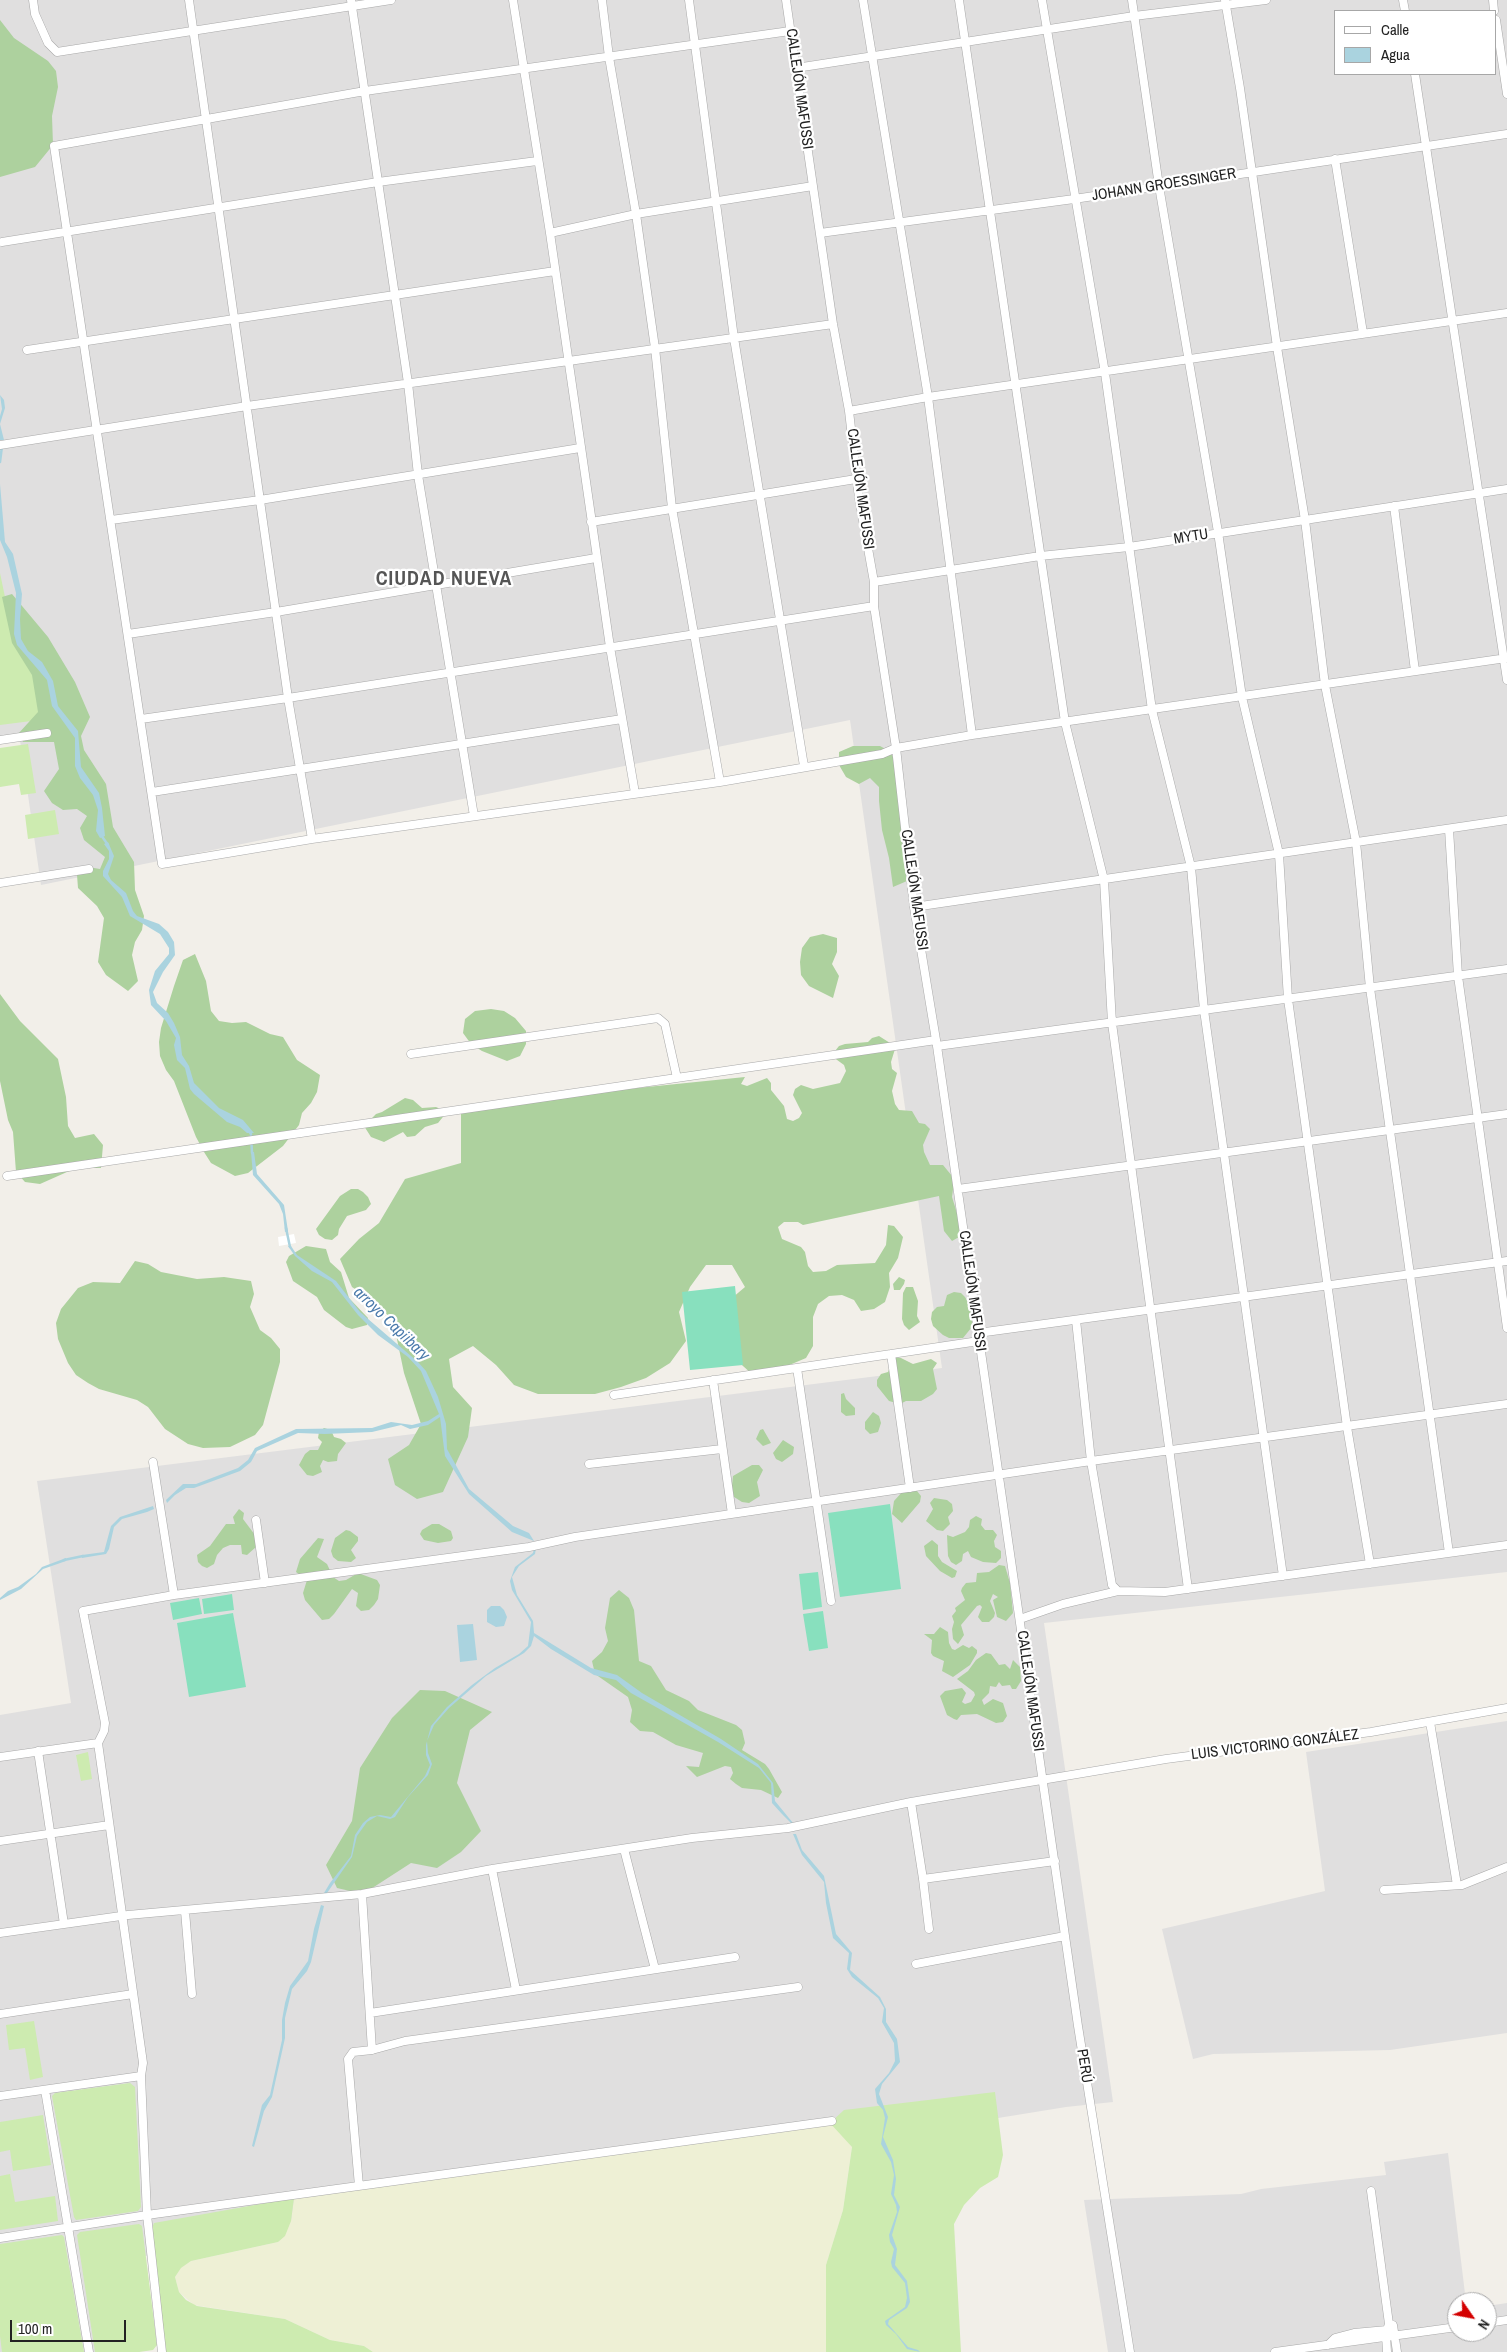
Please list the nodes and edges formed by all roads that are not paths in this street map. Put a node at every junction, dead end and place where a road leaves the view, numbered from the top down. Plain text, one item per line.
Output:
1 (33, 0) edge
2 (189, 0) edge
3 (391, 0) edge
4 (513, 0) edge
5 (602, 0) edge
6 (689, 0) edge
7 (786, 0) edge
8 (863, 0) edge
9 (959, 0) edge
10 (1042, 0) edge
11 (1132, 0) edge
12 (1266, 0) edge
13 (352, 3) edge
14 (1225, 3) edge
15 (1134, 16) junction
16 (1497, 27) edge
17 (1046, 29) junction
18 (194, 30) junction
19 (790, 31) junction
20 (965, 42) junction
21 (694, 44) junction
22 (873, 55) junction
23 (609, 56) junction
24 (796, 68) junction
25 (523, 69) junction
26 (1415, 75) edge
27 (365, 90) junction
28 (1507, 94) edge
29 (206, 118) junction
30 (1507, 134) edge
31 (1426, 146) junction
32 (1335, 159) junction
33 (537, 161) junction
34 (1252, 171) junction
35 (378, 182) junction
36 (812, 186) junction
37 (1159, 186) junction
38 (1074, 199) junction
39 (717, 203) junction
40 (218, 208) junction
41 (989, 210) junction
42 (636, 214) junction
43 (900, 223) junction
44 (66, 230) junction
45 (550, 233) junction
46 (820, 233) junction
47 (2, 242) dead end
48 (555, 271) junction
49 (394, 294) junction
50 (1507, 313) edge
51 (234, 318) junction
52 (1453, 321) junction
53 (833, 324) junction
54 (1363, 333) junction
55 (734, 338) junction
56 (83, 340) junction
57 (1277, 347) junction
58 (655, 348) junction
59 (27, 350) dead end
60 (1190, 359) junction
61 (567, 361) junction
62 (1105, 373) junction
63 (408, 383) junction
64 (1015, 386) junction
65 (928, 397) junction
66 (247, 406) junction
67 (849, 411) junction
68 (97, 429) junction
69 (0, 445) edge
70 (580, 448) junction
71 (418, 474) junction
72 (856, 479) junction
73 (1507, 489) edge
74 (1479, 492) junction
75 (758, 494) junction
76 (260, 500) junction
77 (1394, 506) junction
78 (672, 508) junction
79 (111, 520) junction
80 (1305, 520) junction
81 (591, 522) junction
82 (1218, 532) junction
83 (1129, 547) junction
84 (1040, 556) junction
85 (596, 558) junction
86 (952, 571) junction
87 (874, 582) junction
88 (435, 584) junction
89 (874, 606) junction
90 (276, 612) junction
91 (779, 620) junction
92 (128, 634) junction
93 (693, 634) junction
94 (610, 647) junction
95 (1505, 658) edge
96 (449, 672) junction
97 (1415, 672) junction
98 (1507, 680) edge
99 (1325, 684) junction
100 (1242, 697) junction
101 (288, 698) junction
102 (1152, 710) junction
103 (141, 719) junction
104 (622, 719) junction
105 (1065, 722) junction
106 (47, 733) dead end
107 (972, 735) junction
108 (0, 740) edge
109 (461, 744) junction
110 (896, 748) junction
111 (804, 766) junction
112 (301, 769) junction
113 (720, 782) junction
114 (152, 792) junction
115 (635, 793) junction
116 (474, 816) junction
117 (1507, 820) edge
118 (1448, 829) junction
119 (312, 839) junction
120 (1356, 842) junction
121 (1279, 854) junction
122 (1191, 867) junction
123 (90, 869) dead end
124 (1104, 880) junction
125 (0, 883) edge
126 (914, 907) junction
127 (1507, 969) edge
128 (1458, 976) junction
129 (1370, 988) junction
130 (1288, 999) junction
131 (1204, 1010) junction
132 (1112, 1023) junction
133 (937, 1043) junction
134 (411, 1054) dead end
135 (677, 1078) junction
136 (1507, 1114) edge
137 (1478, 1118) junction
138 (1390, 1130) junction
139 (1308, 1142) junction
140 (1224, 1153) junction
141 (1131, 1166) junction
142 (7, 1176) dead end
143 (958, 1189) junction
144 (1507, 1261) edge
145 (1498, 1262) junction
146 (1411, 1274) junction
147 (1328, 1286) junction
148 (1243, 1297) junction
149 (1150, 1310) junction
150 (1076, 1320) junction
151 (1507, 1328) edge
152 (979, 1337) junction
153 (891, 1354) junction
154 (797, 1368) junction
155 (713, 1380) junction
156 (614, 1395) dead end
157 (1507, 1404) edge
158 (1431, 1415) junction
159 (1347, 1426) junction
160 (1263, 1438) junction
161 (722, 1449) junction
162 (1169, 1451) junction
163 (1091, 1461) junction
164 (153, 1462) dead end
165 (589, 1464) dead end
166 (999, 1475) junction
167 (910, 1488) junction
168 (814, 1502) junction
169 (732, 1514) junction
170 (256, 1520) dead end
171 (1507, 1545) edge
172 (1449, 1553) junction
173 (1370, 1564) junction
174 (1283, 1576) junction
175 (265, 1583) junction
176 (1188, 1589) junction
177 (1118, 1591) junction
178 (174, 1595) junction
179 (831, 1601) dead end
180 (1020, 1619) junction
181 (1507, 1708) edge
182 (1430, 1722) junction
183 (98, 1743) junction
184 (38, 1751) junction
185 (0, 1756) edge
186 (1043, 1780) junction
187 (911, 1802) junction
188 (110, 1825) junction
189 (50, 1833) junction
190 (0, 1841) edge
191 (624, 1849) junction
192 (1055, 1861) junction
193 (1507, 1867) edge
194 (492, 1869) junction
195 (923, 1879) junction
196 (1457, 1885) junction
197 (1384, 1890) dead end
198 (362, 1894) junction
199 (185, 1911) junction
200 (122, 1916) junction
201 (64, 1924) junction
202 (929, 1929) dead end
203 (0, 1933) edge
204 (1065, 1936) junction
205 (735, 1957) dead end
206 (916, 1964) dead end
207 (656, 1969) junction
208 (798, 1987) dead end
209 (516, 1990) junction
210 (133, 1994) junction
211 (192, 1994) dead end
212 (370, 2013) junction
213 (0, 2014) edge
214 (372, 2050) junction
215 (140, 2076) junction
216 (45, 2090) junction
217 (0, 2096) edge
218 (832, 2121) dead end
219 (359, 2186) junction
220 (1371, 2192) dead end
221 (147, 2215) junction
222 (68, 2228) junction
223 (0, 2238) edge
224 (1447, 2328) edge
225 (1388, 2329) junction
226 (1395, 2336) junction
227 (90, 2352) edge
228 (162, 2352) edge
229 (1130, 2352) edge
230 (1275, 2352) edge
231 (1387, 2352) edge
232 (1397, 2352) edge

1 - 18 street
2 - 18 street
3 - 13 street
4 - 25 street
5 - 23 street
6 - 21 street
7 - 19 street, CALLEJÓN MAFUSSI
8 - 22 street
9 - 20 street
10 - 17 street
11 - 15 street
12 - 14 street
13 - 18 street
13 - 27 street
14 - 15 street
14 - 34 street
15 - 17 street
15 - 37 street
16 - 28 street
17 - 20 street
17 - 38 street
18 - 29 street
19 - 21 street
19 - 24 street, CALLEJÓN MAFUSSI
20 - 22 street
20 - 41 street
21 - 23 street
21 - 39 street
22 - 24 street
22 - 43 street
23 - 25 street
23 - 42 street
24 - 36 street, CALLEJÓN MAFUSSI
25 - 27 street
25 - 33 street
26 - 31 street
27 - 29 street
27 - 35 street
29 - 40 street
29 - 44 street
30 - 31 street, JOHANN GROESSINGER
31 - 32 street, JOHANN GROESSINGER
31 - 52 street
32 - 34 street, JOHANN GROESSINGER
32 - 54 street
33 - 35 street
33 - 45 street
34 - 37 street, JOHANN GROESSINGER
34 - 57 street
35 - 40 street
35 - 49 street
36 - 39 street
36 - 46 street, CALLEJÓN MAFUSSI
37 - 38 street, JOHANN GROESSINGER
37 - 60 street
38 - 41 street, JOHANN GROESSINGER
38 - 62 street
39 - 42 street
39 - 55 street
40 - 44 street
40 - 51 street
41 - 43 street, JOHANN GROESSINGER
41 - 64 street
42 - 45 street
42 - 58 street
43 - 46 street, JOHANN GROESSINGER
43 - 65 street
44 - 47 street
44 - 56 street
45 - 48 street
46 - 53 street, CALLEJÓN MAFUSSI
48 - 49 street
48 - 61 street
49 - 51 street
49 - 63 street
50 - 52 street
51 - 56 street
51 - 66 street
52 - 54 street
52 - 74 street
53 - 55 street
53 - 67 street, CALLEJÓN MAFUSSI
54 - 57 street
55 - 58 street
55 - 75 street
56 - 59 street
56 - 68 street
57 - 60 street
57 - 80 street
58 - 61 street
58 - 78 street
60 - 62 street
60 - 82 street
61 - 63 street
61 - 70 street
62 - 64 street
62 - 83 street
63 - 66 street
63 - 71 street
64 - 65 street
64 - 84 street
65 - 67 street
65 - 86 street
66 - 68 street
66 - 76 street
67 - 72 street, CALLEJÓN MAFUSSI
68 - 69 street
68 - 79 street
70 - 71 street
70 - 81 street
71 - 76 street
71 - 88 street
72 - 75 street
72 - 87 street, CALLEJÓN MAFUSSI
73 - 74 street, MYTU
74 - 77 street, MYTU
74 - 95 street
75 - 78 street
75 - 91 street
76 - 79 street
76 - 90 street
77 - 80 street, MYTU
77 - 97 street
78 - 81 street
78 - 93 street
79 - 92 street
80 - 82 street, MYTU
80 - 99 street
81 - 85 street
82 - 83 street, MYTU
82 - 100 street
83 - 84 street, MYTU
83 - 102 street
84 - 86 street, MYTU
84 - 105 street
85 - 88 street
85 - 94 street
86 - 87 street, MYTU
86 - 107 street
87 - 89 street, CALLEJÓN MAFUSSI
88 - 90 street
88 - 96 street
89 - 91 street
89 - 110 street, CALLEJÓN MAFUSSI
90 - 92 street
90 - 101 street
91 - 93 street
91 - 111 street
92 - 103 street
93 - 94 street
93 - 113 street
94 - 96 street
94 - 104 street
95 - 97 street
95 - 98 street
96 - 101 street
96 - 109 street
97 - 99 street
99 - 100 street
99 - 120 street
100 - 102 street
100 - 121 street
101 - 103 street
101 - 112 street
102 - 105 street
102 - 122 street
103 - 114 street
104 - 109 street
104 - 115 street
105 - 107 street
105 - 124 street
106 - 108 street
107 - 110 street
109 - 112 street
109 - 116 street
110 - 111 street
110 - 126 street, CALLEJÓN MAFUSSI
111 - 113 street
112 - 114 street
112 - 119 street
113 - 115 street
114 - 119 street
115 - 116 street
116 - 119 street
117 - 118 street
118 - 120 street
118 - 128 street
120 - 121 street
120 - 129 street
121 - 122 street
121 - 130 street
122 - 124 street
122 - 131 street
123 - 125 street
124 - 126 street
124 - 132 street
126 - 133 street, CALLEJÓN MAFUSSI
127 - 128 street
128 - 129 street
128 - 137 street
129 - 130 street
129 - 138 street
130 - 131 street
130 - 139 street
131 - 132 street
131 - 140 street
132 - 133 street
132 - 141 street
133 - 135 street
133 - 143 street, CALLEJÓN MAFUSSI
134 - 135 street
135 - 142 street
136 - 137 street
137 - 138 street
137 - 145 street
138 - 139 street
138 - 146 street
139 - 140 street
139 - 147 street
140 - 141 street
140 - 148 street
141 - 143 street
141 - 149 street
143 - 152 street, CALLEJÓN MAFUSSI
144 - 145 street
145 - 146 street
145 - 151 street
146 - 147 street
146 - 158 street
147 - 148 street
147 - 159 street
148 - 149 street
148 - 160 street
149 - 150 street
149 - 162 street
150 - 152 street
150 - 163 street
152 - 153 street
152 - 166 street, CALLEJÓN MAFUSSI
153 - 154 street
153 - 167 street
154 - 155 street
154 - 168 street
155 - 156 street
155 - 161 street
157 - 158 street
158 - 159 street
158 - 172 street
159 - 160 street
159 - 173 street
160 - 162 street
160 - 174 street
161 - 165 street
161 - 169 street
162 - 163 street
162 - 176 street
163 - 166 street
163 - 177 street
164 - 178 street
166 - 167 street
166 - 180 street, CALLEJÓN MAFUSSI
167 - 168 street
168 - 169 street
168 - 179 street
169 - 175 street
170 - 175 street
171 - 172 street
172 - 173 street
173 - 174 street
174 - 176 street
175 - 178 street
176 - 177 street
177 - 180 street
178 - 183 street
180 - 186 street, CALLEJÓN MAFUSSI
181 - 182 street, LUIS VICTORINO GONZÁLEZ
182 - 186 street, LUIS VICTORINO GONZÁLEZ
182 - 196 street
183 - 184 street
183 - 188 street
184 - 185 street
184 - 189 street
186 - 187 street, LUIS VICTORINO GONZÁLEZ
186 - 192 street, PERÚ
187 - 191 street, LUIS VICTORINO GONZÁLEZ
187 - 195 street
188 - 189 street
188 - 200 street
189 - 190 street
189 - 201 street
191 - 194 street, LUIS VICTORINO GONZÁLEZ
191 - 207 street
192 - 195 street
192 - 204 street, PERÚ
193 - 196 street
194 - 198 street, LUIS VICTORINO GONZÁLEZ
194 - 209 street
195 - 202 street
196 - 197 street
198 - 199 street, LUIS VICTORINO GONZÁLEZ
198 - 212 street
199 - 200 street, LUIS VICTORINO GONZÁLEZ
199 - 211 street
200 - 201 street, LUIS VICTORINO GONZÁLEZ
200 - 210 street
201 - 203 street, LUIS VICTORINO GONZÁLEZ
204 - 206 street
204 - 229 street, PERÚ
205 - 207 street
207 - 209 street
208 - 214 street
209 - 212 street
210 - 213 street
210 - 215 street
212 - 214 street
214 - 219 street
215 - 216 street
215 - 221 street
216 - 217 street
216 - 222 street
218 - 219 street
219 - 221 street
220 - 225 street
221 - 222 street
221 - 228 street
222 - 223 street
222 - 227 street
224 - 226 street
225 - 226 street
225 - 230 street
225 - 231 street
226 - 232 street

